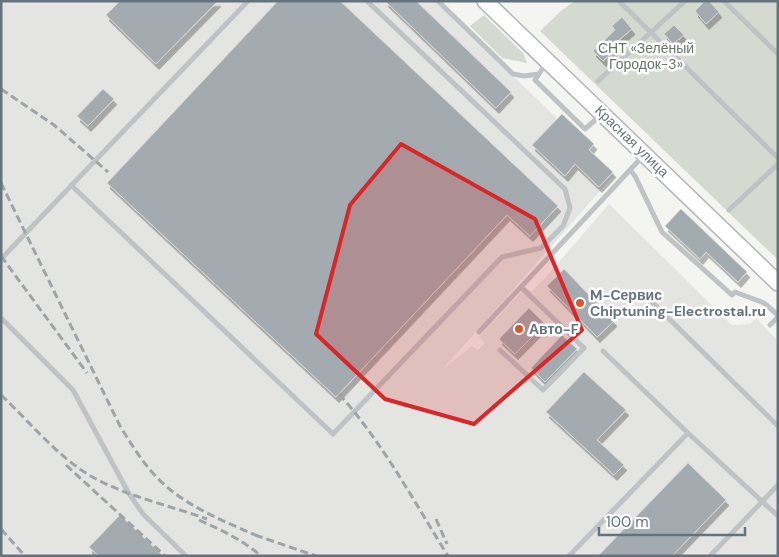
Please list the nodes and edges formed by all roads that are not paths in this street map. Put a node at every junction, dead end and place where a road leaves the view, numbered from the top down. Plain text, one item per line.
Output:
1 (248, 1) edge
2 (367, 1) edge
3 (438, 1) edge
4 (485, 1) edge
5 (619, 1) edge
6 (685, 1) edge
7 (724, 1) edge
8 (650, 33) junction
9 (778, 54) edge
10 (548, 61) junction
11 (539, 74) junction
12 (598, 82) dead end
13 (603, 114) junction
14 (645, 154) junction
15 (778, 158) edge
16 (778, 164) edge
17 (630, 170) junction
18 (71, 186) junction
19 (729, 210) dead end
20 (1, 259) edge
21 (778, 283) edge
22 (521, 287) junction
23 (650, 300) dead end
24 (778, 316) edge
25 (1, 318) edge
26 (770, 325) dead end
27 (480, 332) dead end
28 (500, 350) dead end
29 (603, 351) dead end
30 (778, 426) edge
31 (688, 434) junction
32 (778, 485) edge
33 (762, 501) junction
34 (778, 516) edge
35 (186, 556) edge
36 (569, 556) edge
37 (710, 556) edge

1 - 18 lane
2 - 18 lane
3 - 11 lane
4 - 10 main road, Красная улица
5 - 8 lane
6 - 8 lane
7 - 9 lane
8 - 12 lane
8 - 15 lane
10 - 11 lane
10 - 13 main road, Красная улица
11 - 13 lane
13 - 14 main road, Красная улица
14 - 17 lane
14 - 21 main road, Красная улица
16 - 19 lane
17 - 22 lane
17 - 24 lane
18 - 20 lane
22 - 27 lane
22 - 28 lane
23 - 30 lane
24 - 26 lane
25 - 35 lane
29 - 31 lane
31 - 33 lane
31 - 36 lane
32 - 33 lane
33 - 34 lane
33 - 37 lane

